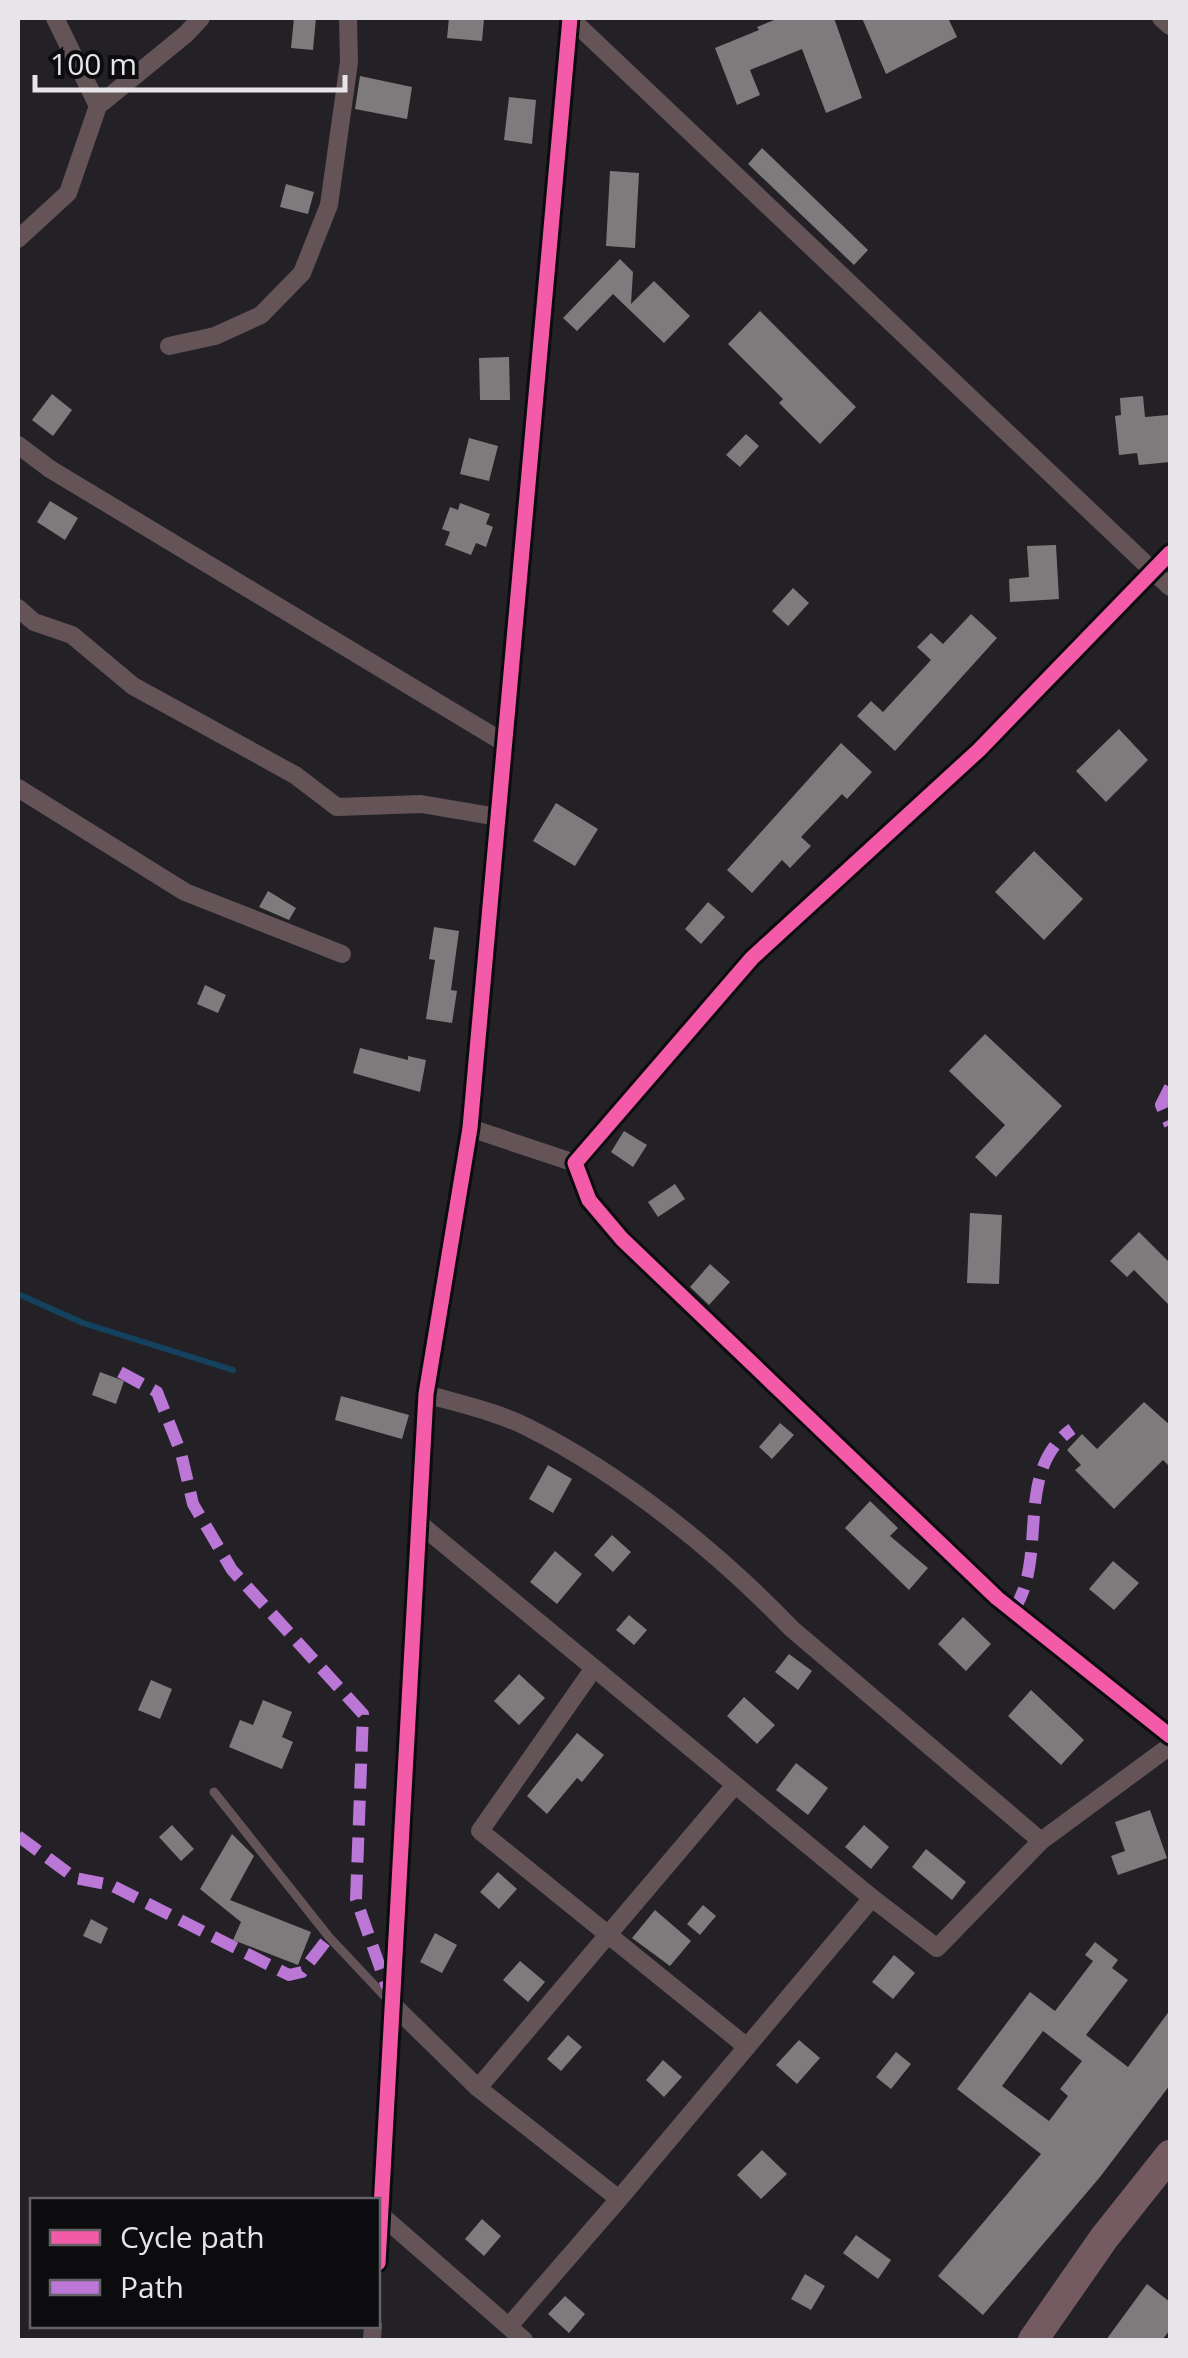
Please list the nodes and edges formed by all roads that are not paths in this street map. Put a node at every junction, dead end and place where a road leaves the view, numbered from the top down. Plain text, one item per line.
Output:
1 (55, 18) edge
2 (202, 18) edge
3 (348, 18) edge
4 (570, 18) edge
5 (1161, 18) edge
6 (1170, 26) edge
7 (98, 106) junction
8 (18, 239) edge
9 (169, 346) dead end
10 (18, 445) edge
11 (1170, 553) edge
12 (1154, 571) junction
13 (1170, 587) edge
14 (18, 608) edge
15 (503, 742) junction
16 (18, 788) edge
17 (498, 817) junction
18 (342, 954) dead end
19 (470, 1128) junction
20 (575, 1163) junction
21 (426, 1394) junction
22 (420, 1524) junction
23 (594, 1668) junction
24 (1170, 1736) edge
25 (1170, 1746) edge
26 (736, 1785) junction
27 (214, 1792) dead end
28 (1041, 1841) junction
29 (872, 1898) junction
30 (607, 1936) junction
31 (393, 2005) junction
32 (747, 2047) junction
33 (478, 2088) junction
34 (1170, 2154) edge
35 (619, 2200) junction
36 (381, 2215) junction
37 (380, 2231) edge
38 (508, 2326) junction
39 (524, 2340) edge
40 (1033, 2340) edge

1 - 7 street
2 - 7 street
3 - 9 street
4 - 12 street
4 - 15 street
5 - 6 street
7 - 8 street
10 - 15 street
11 - 12 street
12 - 13 street
12 - 20 street
14 - 17 street
15 - 17 street
16 - 18 street
17 - 19 street
19 - 20 street
19 - 21 street
20 - 24 street
21 - 22 street
21 - 28 street
22 - 23 street
22 - 31 street
23 - 26 street
23 - 30 street
25 - 28 street
26 - 29 street
26 - 30 street
27 - 31 lane
28 - 29 street
29 - 32 street
30 - 32 street
30 - 33 street
31 - 33 street
31 - 36 street
32 - 35 street
33 - 35 street
34 - 40 main road
35 - 38 street
36 - 37 street
36 - 38 street
38 - 39 street

